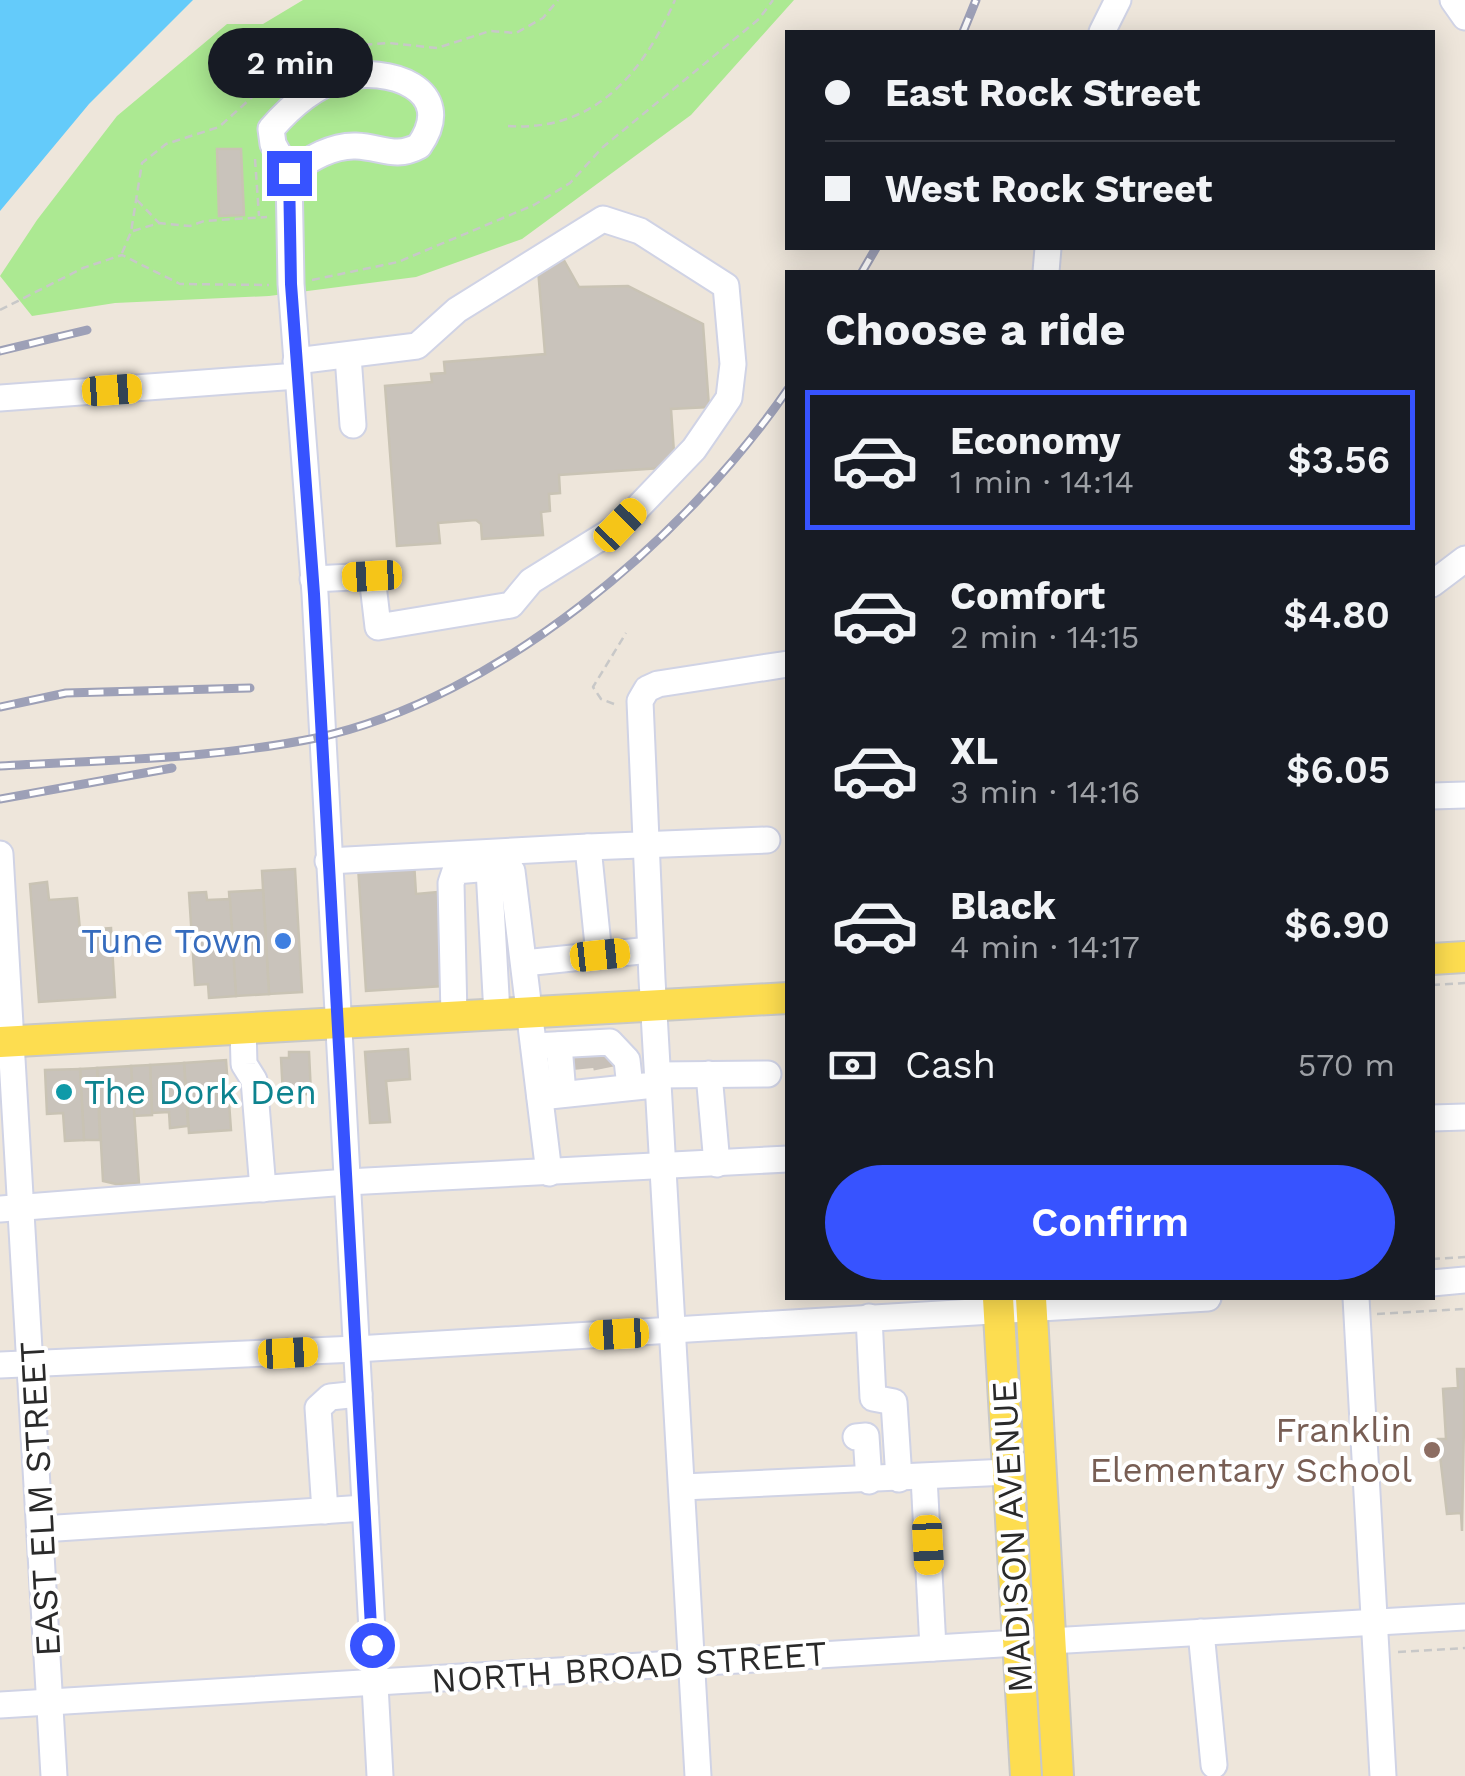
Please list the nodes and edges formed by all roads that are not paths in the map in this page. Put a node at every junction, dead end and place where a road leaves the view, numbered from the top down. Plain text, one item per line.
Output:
1 (1118, 0) edge
2 (1453, 0) edge
3 (1465, 17) edge
4 (1103, 30) edge
5 (289, 173) junction
6 (348, 356) junction
7 (297, 368) junction
8 (0, 398) edge
9 (353, 424) dead end
10 (1465, 559) edge
11 (313, 579) junction
12 (1435, 582) edge
13 (785, 664) edge
14 (1465, 795) edge
15 (1435, 796) edge
16 (767, 840) dead end
17 (645, 844) junction
18 (588, 847) junction
19 (0, 854) edge
20 (328, 861) junction
21 (488, 868) junction
22 (650, 950) junction
23 (600, 955) junction
24 (1465, 958) edge
25 (1435, 960) edge
26 (524, 963) junction
27 (785, 998) edge
28 (654, 1006) junction
29 (528, 1012) junction
30 (497, 1014) junction
31 (454, 1016) junction
32 (337, 1022) junction
33 (243, 1028) junction
34 (6, 1042) edge
35 (583, 1067) junction
36 (709, 1074) junction
37 (768, 1074) dead end
38 (658, 1079) junction
39 (1465, 1116) edge
40 (1435, 1118) edge
41 (785, 1158) edge
42 (716, 1164) junction
43 (664, 1167) junction
44 (548, 1172) junction
45 (347, 1182) junction
46 (263, 1189) junction
47 (12, 1208) edge
48 (1465, 1280) edge
49 (1435, 1283) edge
50 (1120, 1300) edge
51 (1032, 1302) edge
52 (998, 1303) edge
53 (1356, 1306) edge
54 (869, 1317) junction
55 (674, 1331) junction
56 (356, 1349) junction
57 (33, 1364) junction
58 (0, 1366) edge
59 (359, 1394) junction
60 (856, 1437) dead end
61 (1008, 1472) junction
62 (912, 1478) junction
63 (869, 1481) junction
64 (683, 1488) junction
65 (364, 1499) junction
66 (325, 1501) junction
67 (42, 1529) junction
68 (1465, 1616) edge
69 (1374, 1621) junction
70 (1201, 1632) junction
71 (1050, 1641) junction
72 (1018, 1644) junction
73 (934, 1648) junction
74 (692, 1663) junction
75 (374, 1683) junction
76 (50, 1702) junction
77 (0, 1704) edge
78 (1214, 1765) dead end
79 (54, 1776) edge
80 (380, 1776) edge
81 (698, 1776) edge
82 (1026, 1776) edge
83 (1058, 1776) edge
84 (1383, 1776) edge

1 - 4 street
2 - 3 street
5 - 5 street
5 - 7 street
6 - 7 street
6 - 9 street
6 - 11 street
7 - 8 street
7 - 11 street
10 - 12 street
11 - 20 street
13 - 17 street
14 - 15 street
16 - 17 street
17 - 18 street
17 - 22 street
18 - 20 street
18 - 23 street
19 - 34 street, EAST ELM STREET
20 - 32 street
21 - 26 street
21 - 30 street
21 - 31 street
22 - 23 street
22 - 28 street
23 - 26 street
24 - 25 main road
26 - 29 street
27 - 28 main road
28 - 29 main road
28 - 38 street
29 - 30 main road
29 - 35 street
30 - 31 main road
31 - 32 main road
32 - 33 main road
32 - 45 street
33 - 34 main road
33 - 46 street
34 - 47 street, EAST ELM STREET
35 - 38 street
35 - 44 street
36 - 37 street
36 - 38 street
36 - 42 street
38 - 43 street
39 - 40 street
41 - 42 street
42 - 43 street
43 - 44 street
43 - 55 street
44 - 45 street
45 - 46 street
45 - 56 street
46 - 47 street
47 - 57 street, EAST ELM STREET
48 - 49 street
50 - 51 street
51 - 52 street
51 - 71 main road, MADISON AVENUE
52 - 54 street
52 - 61 main road, MADISON AVENUE
53 - 69 street
54 - 55 street
54 - 62 street
55 - 56 street
55 - 64 street
56 - 57 street
56 - 59 street
57 - 58 street
57 - 67 street, EAST ELM STREET
59 - 65 street
59 - 66 street
60 - 63 street
61 - 62 street
61 - 72 main road, MADISON AVENUE
62 - 63 street
62 - 73 street
63 - 64 street
64 - 74 street
65 - 66 street
65 - 75 street
66 - 67 street
67 - 76 street, EAST ELM STREET
68 - 69 street
69 - 70 street
69 - 84 street
70 - 71 street
70 - 78 street
71 - 83 main road, MADISON AVENUE
72 - 73 street, NORTH BROAD STREET
72 - 82 main road, MADISON AVENUE
73 - 74 street, NORTH BROAD STREET
74 - 75 street, NORTH BROAD STREET
74 - 81 street
75 - 76 street, NORTH BROAD STREET
75 - 80 street
76 - 77 street, NORTH BROAD STREET
76 - 79 street, EAST ELM STREET

